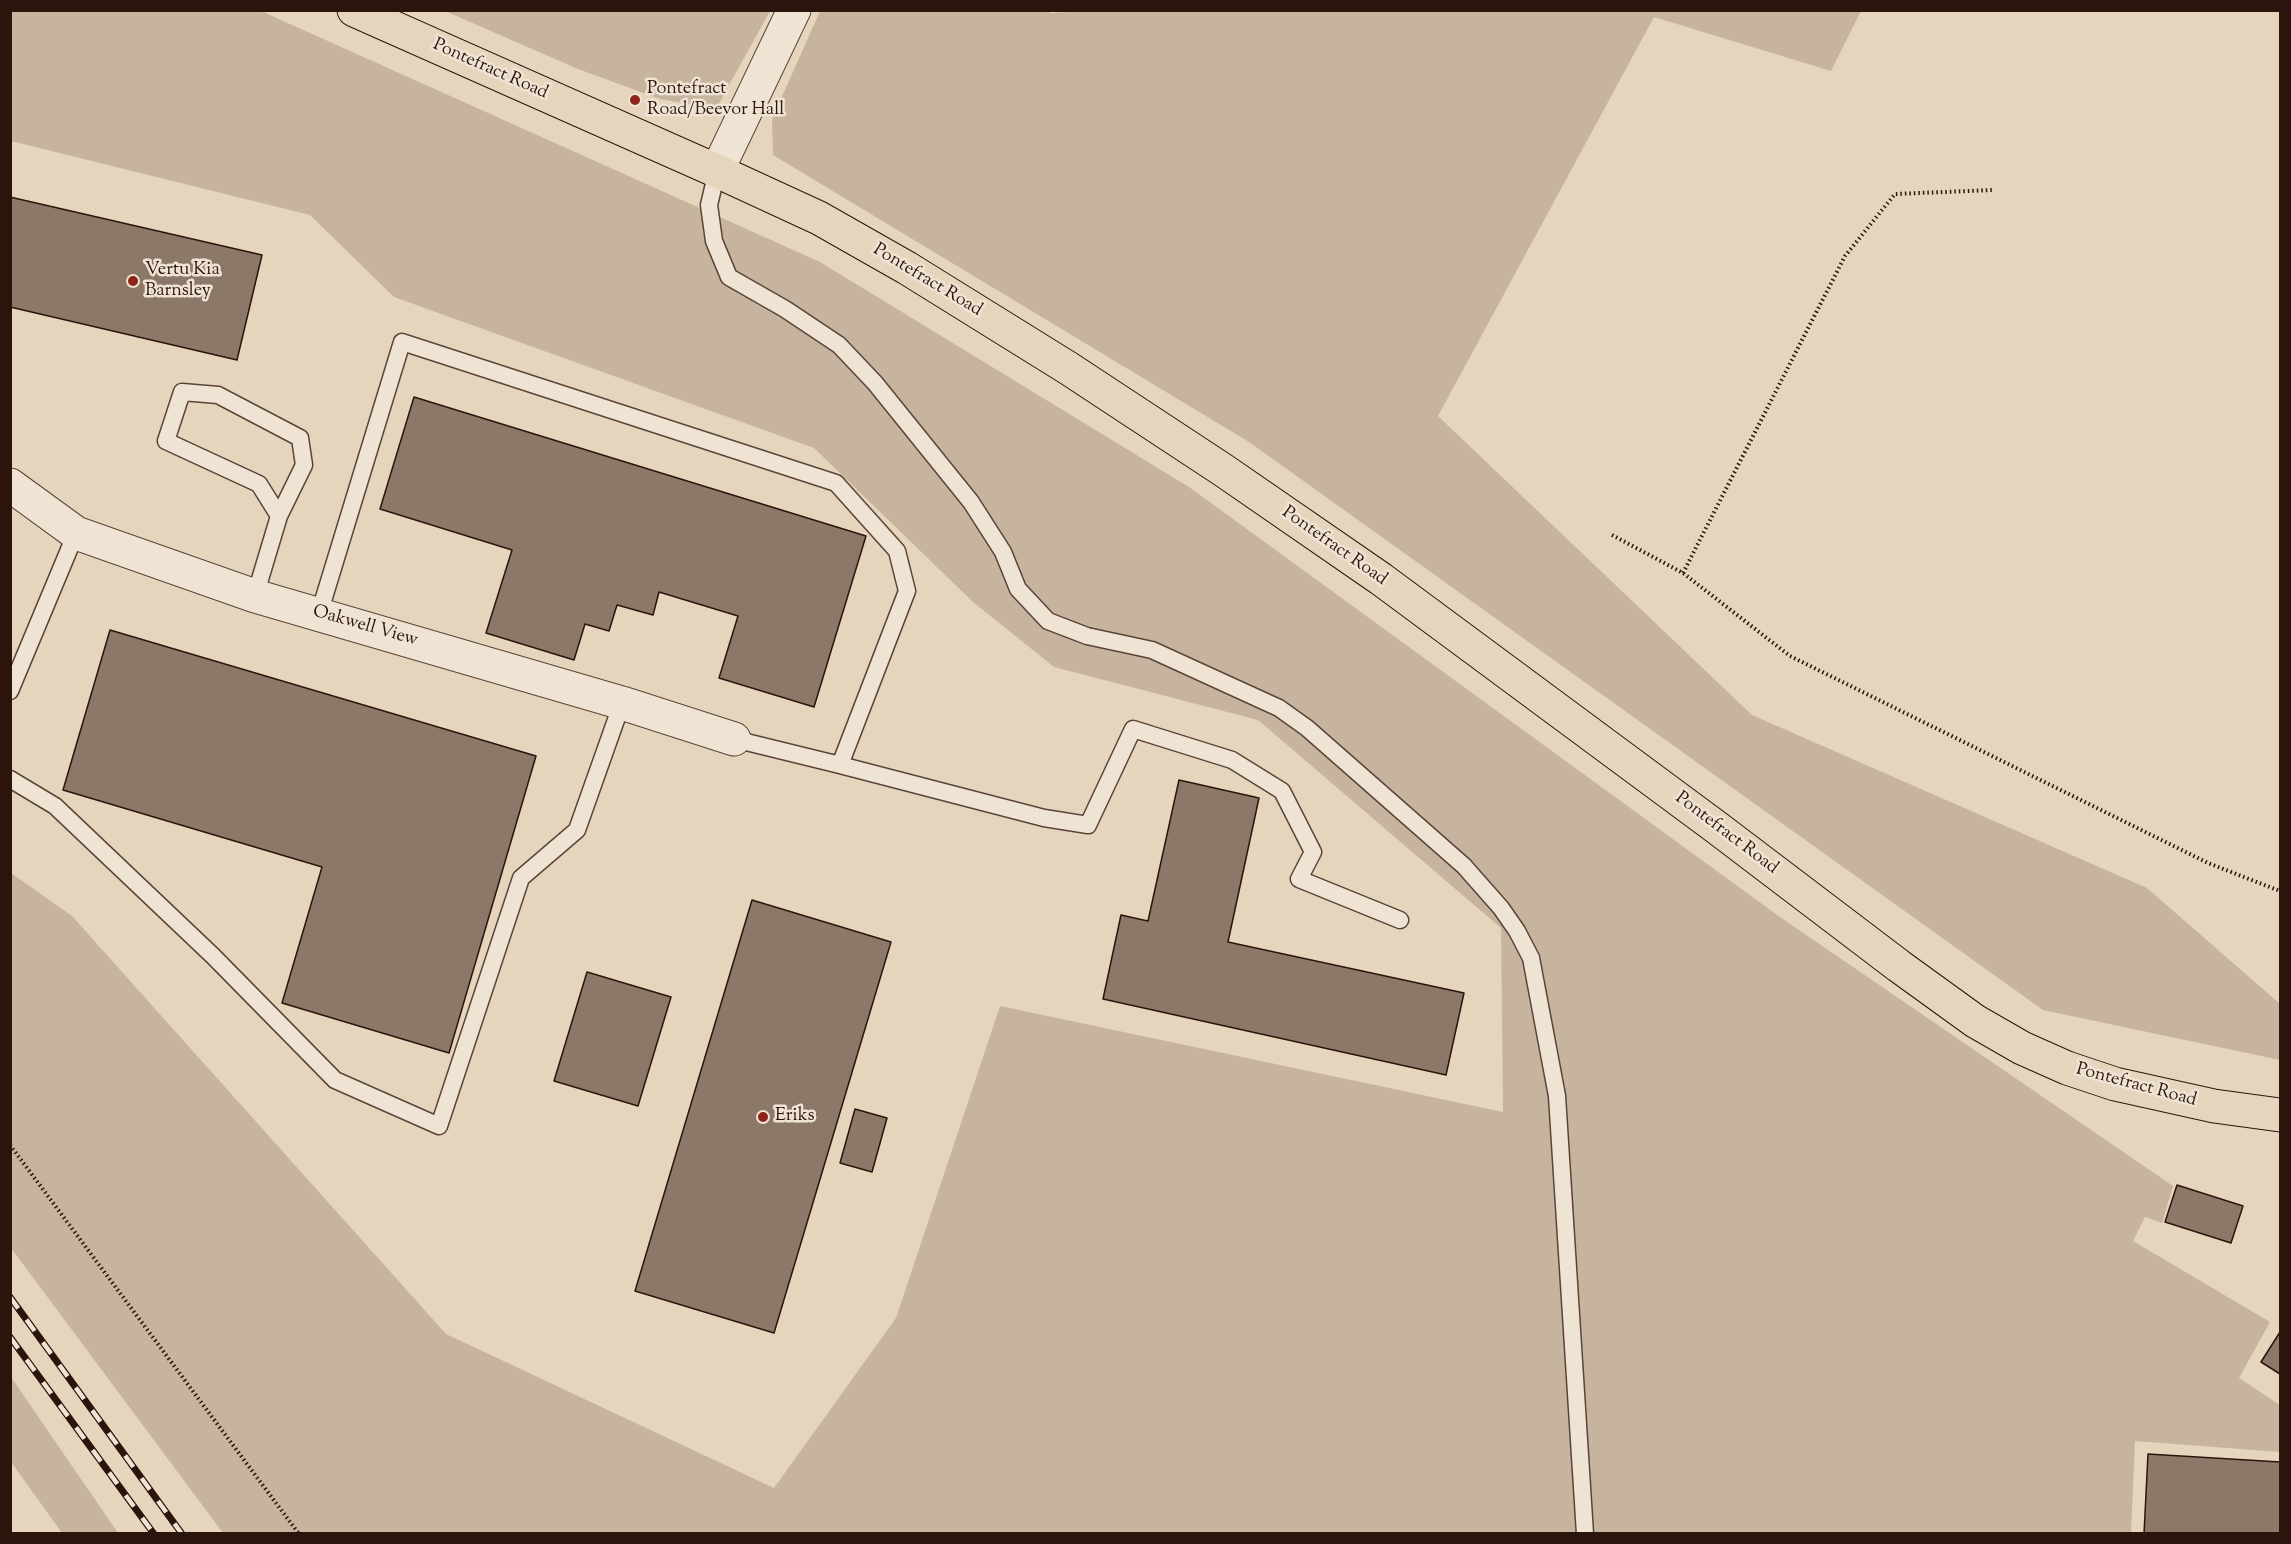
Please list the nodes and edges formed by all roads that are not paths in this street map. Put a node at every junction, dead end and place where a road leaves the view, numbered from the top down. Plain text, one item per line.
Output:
1 (354, 10) edge
2 (794, 10) edge
3 (717, 171) junction
4 (10, 485) edge
5 (279, 516) junction
6 (76, 533) junction
7 (255, 596) junction
8 (319, 614) junction
9 (10, 691) edge
10 (622, 703) junction
11 (734, 739) joint
12 (840, 765) junction
13 (10, 779) edge
14 (1400, 920) dead end
15 (2280, 1115) edge
16 (1585, 1533) edge

1 - 3 highway, Pontefract Road
2 - 3 street
3 - 15 highway, Pontefract Road
3 - 16 lane
4 - 6 street, Oakwell View
5 - 5 lane
5 - 7 lane
6 - 7 street, Oakwell View
6 - 9 lane
7 - 8 street, Oakwell View
8 - 10 street, Oakwell View
8 - 12 lane
10 - 11 street, Oakwell View
10 - 13 lane
11 - 12 lane
12 - 14 lane

